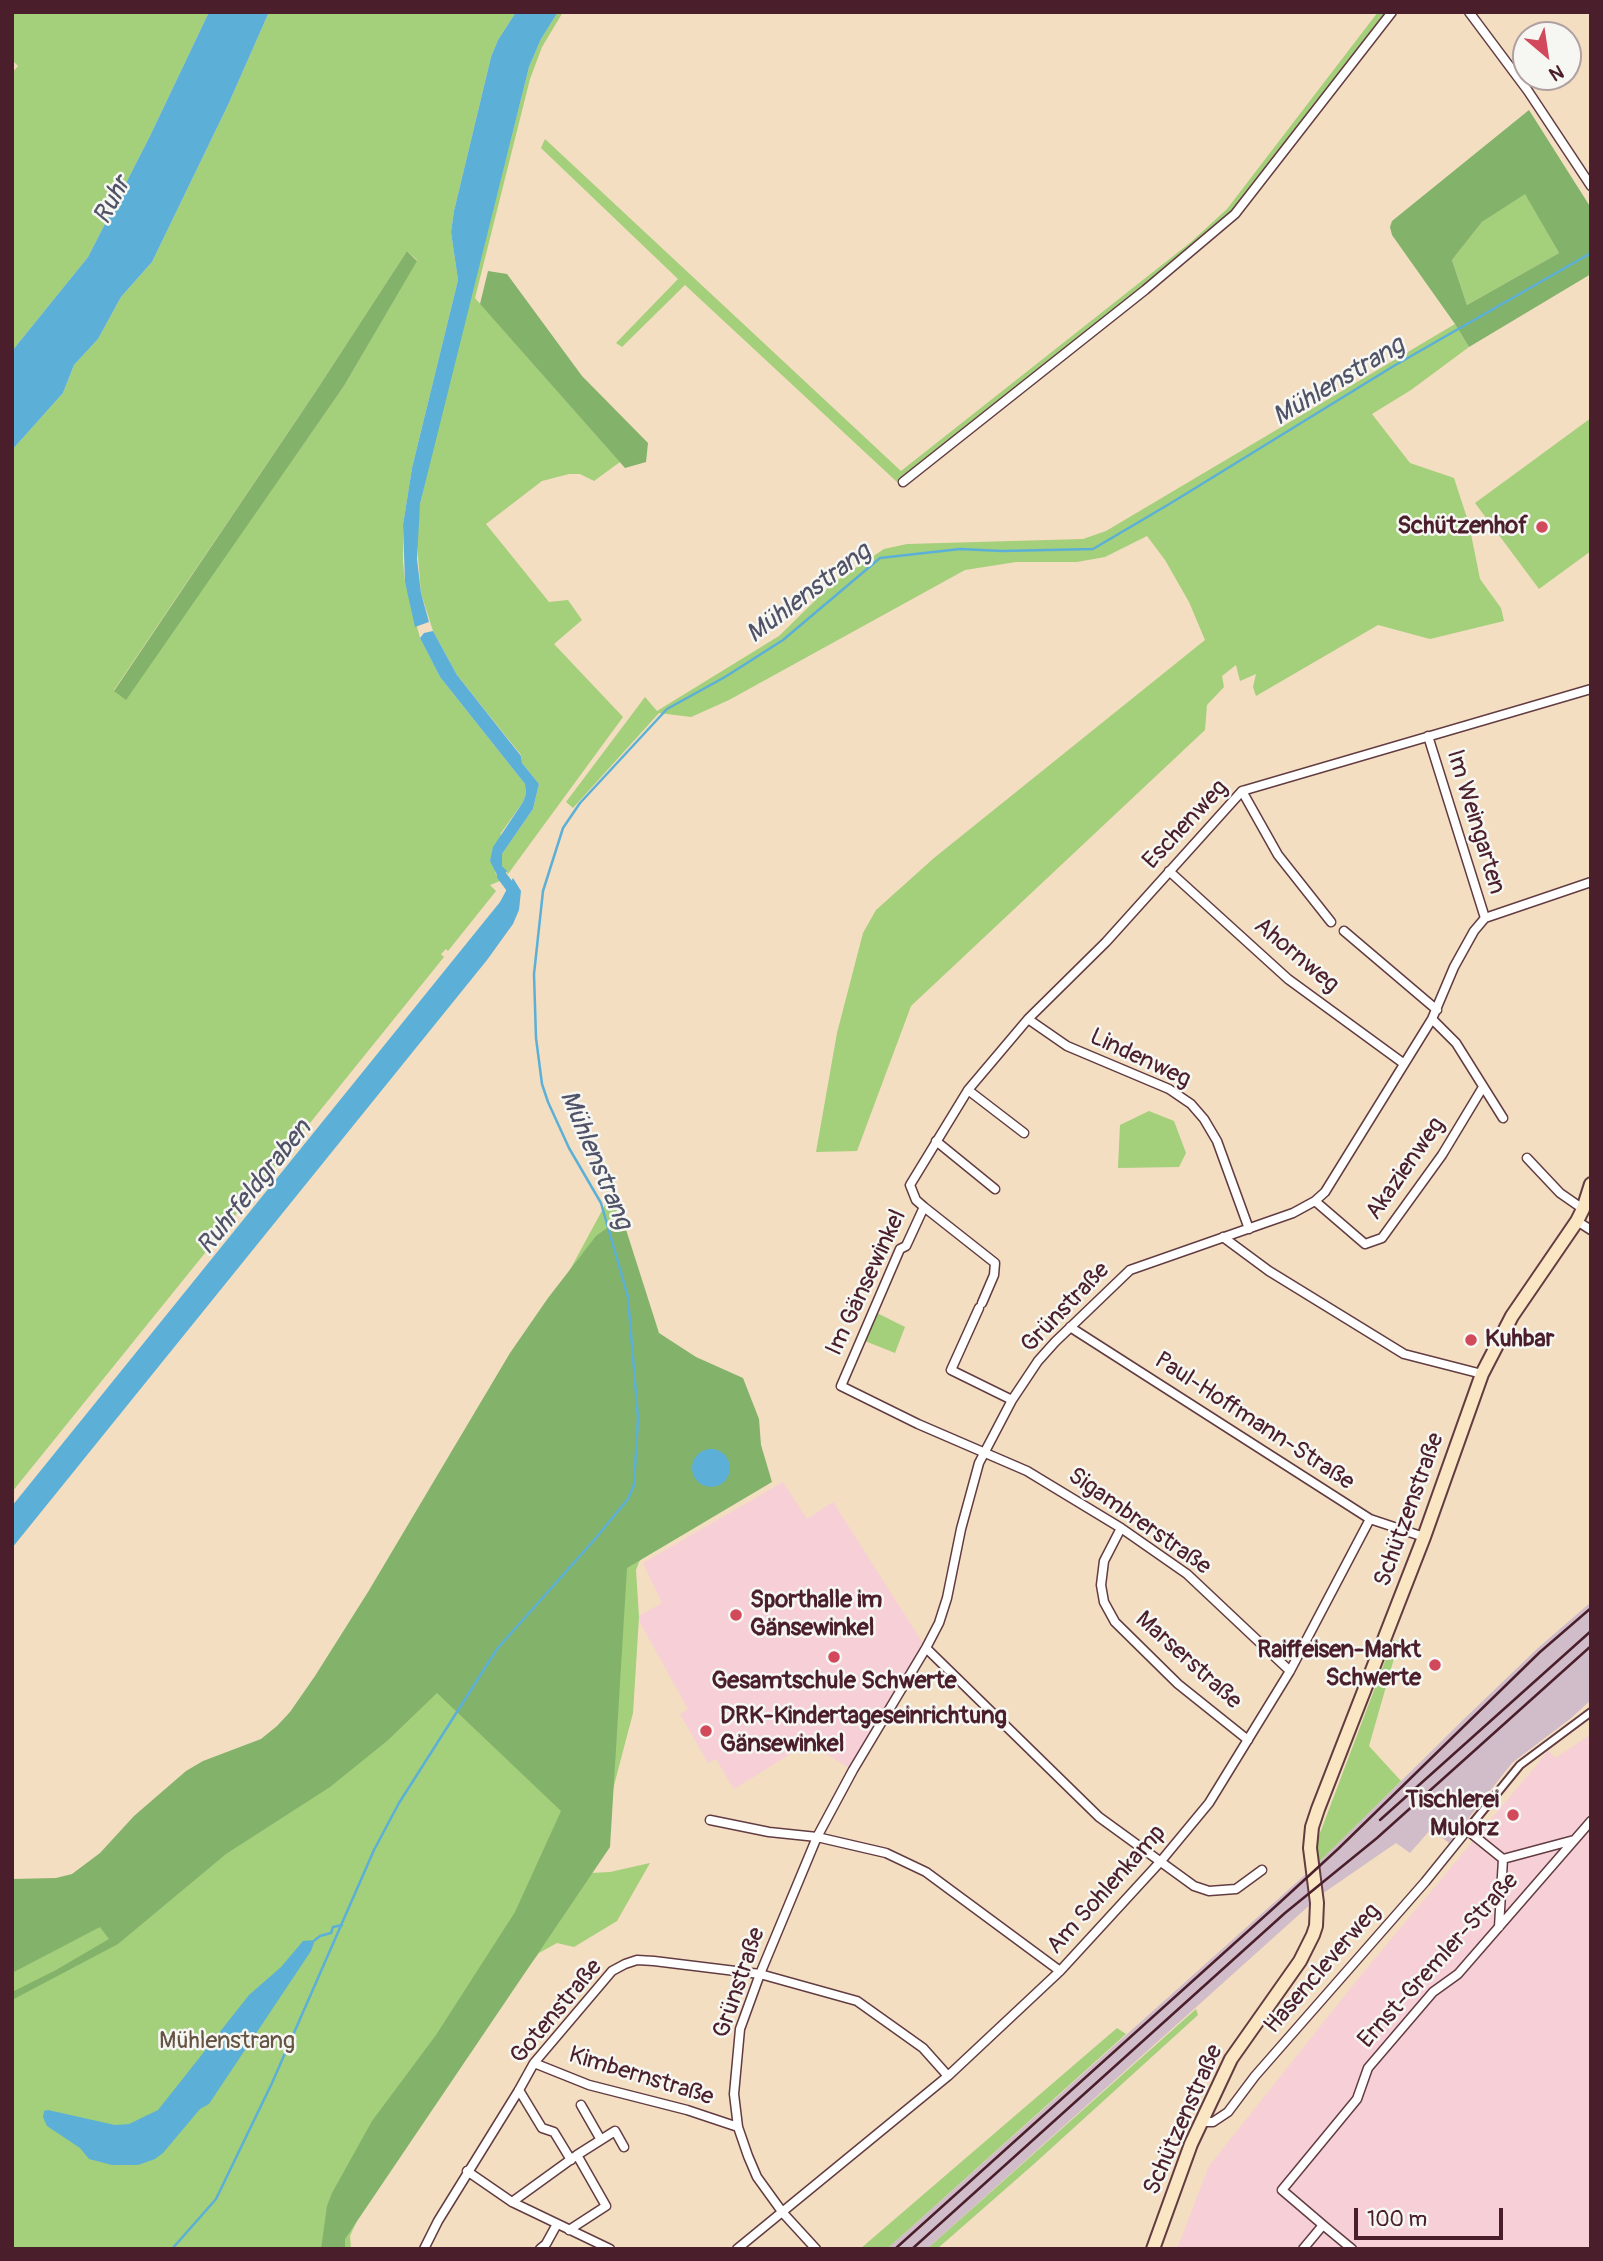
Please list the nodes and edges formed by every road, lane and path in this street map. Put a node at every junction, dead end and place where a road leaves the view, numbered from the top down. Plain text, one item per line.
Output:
1 (1392, 12) edge
2 (1469, 12) edge
3 (1591, 186) edge
4 (903, 482) dead end
5 (1591, 689) edge
6 (1428, 736) junction
7 (1242, 791) junction
8 (1169, 871) junction
9 (1591, 882) edge
10 (1485, 918) junction
11 (1331, 922) dead end
12 (1344, 932) dead end
13 (1437, 1010) junction
14 (1028, 1019) junction
15 (1432, 1019) junction
16 (1404, 1063) junction
17 (1483, 1087) junction
18 (968, 1090) junction
19 (1503, 1118) dead end
20 (1024, 1133) dead end
21 (936, 1141) junction
22 (1527, 1158) dead end
23 (1591, 1184) edge
24 (995, 1189) dead end
25 (1315, 1201) junction
26 (924, 1207) junction
27 (1583, 1209) junction
28 (1577, 1221) junction
29 (1249, 1228) junction
30 (1591, 1230) edge
31 (1223, 1237) junction
32 (1070, 1326) junction
33 (1482, 1374) junction
34 (1012, 1400) junction
35 (984, 1452) junction
36 (1370, 1519) junction
37 (1121, 1528) junction
38 (1424, 1537) junction
39 (926, 1648) junction
40 (1290, 1671) junction
41 (1591, 1712) edge
42 (1248, 1740) junction
43 (710, 1820) dead end
44 (1591, 1821) edge
45 (1467, 1830) junction
46 (817, 1837) junction
47 (1574, 1840) junction
48 (1503, 1859) junction
49 (1161, 1861) junction
50 (1262, 1870) dead end
51 (1499, 1927) junction
52 (1060, 1971) junction
53 (760, 1974) junction
54 (534, 2063) junction
55 (948, 2076) junction
56 (519, 2090) junction
57 (581, 2105) dead end
58 (1201, 2122) junction
59 (738, 2127) junction
60 (601, 2140) junction
61 (624, 2147) dead end
62 (574, 2157) junction
63 (467, 2171) junction
64 (512, 2202) junction
65 (783, 2213) junction
66 (557, 2224) junction
67 (1323, 2225) junction
68 (569, 2230) junction
69 (424, 2249) edge
70 (540, 2249) edge
71 (610, 2249) edge
72 (737, 2249) edge
73 (816, 2249) edge
74 (1153, 2249) edge
75 (1303, 2249) edge
76 (1352, 2249) edge

1 - 4 street
2 - 3 street
5 - 6 street, Eschenweg
6 - 7 street, Eschenweg
6 - 10 street, Im Weingarten
7 - 8 street, Eschenweg
7 - 11 street
8 - 14 street, Eschenweg
8 - 16 street, Ahornweg
9 - 10 street
10 - 13 street, Grünstraße
12 - 13 street
13 - 15 street, Grünstraße
14 - 18 street, Eschenweg
14 - 29 street, Lindenweg
15 - 16 street, Grünstraße
15 - 17 street
16 - 25 street, Grünstraße
17 - 19 street
17 - 25 street, Akazienweg
18 - 20 street
18 - 21 street, Eschenweg
21 - 24 street
21 - 26 street, Eschenweg
22 - 27 street
23 - 27 main road, Schützenstraße
25 - 29 street, Grünstraße
26 - 34 street
26 - 35 street, Im Gänsewinkel
27 - 28 main road, Schützenstraße
28 - 30 street
28 - 33 main road, Schützenstraße
29 - 31 street, Grünstraße
31 - 32 street, Grünstraße
31 - 33 street
32 - 34 street, Grünstraße
32 - 36 street, Paul-Hoffmann-Straße
33 - 38 main road, Schützenstraße
34 - 35 street, Grünstraße
35 - 37 street, Sigambrerstraße
35 - 39 street, Grünstraße
36 - 38 street, Paul-Hoffmann-Straße
36 - 40 street, Am Sohlenkamp
37 - 40 street, Sigambrerstraße
37 - 42 street, Marserstraße
38 - 58 main road, Schützenstraße
39 - 46 street, Grünstraße
39 - 49 street
40 - 42 street, Am Sohlenkamp
41 - 45 street, Hasencleverweg
42 - 49 street, Am Sohlenkamp
43 - 46 street
44 - 47 street, Ernst-Gremler-Straße
45 - 48 street
45 - 58 street, Hasencleverweg
46 - 52 street
46 - 53 street, Grünstraße
47 - 48 street
47 - 51 street, Ernst-Gremler-Straße
48 - 51 street
49 - 50 street
49 - 52 street, Am Sohlenkamp
51 - 67 street, Ernst-Gremler-Straße
52 - 55 street, Am Sohlenkamp
53 - 54 street, Gotenstraße
53 - 55 street, Gotenstraße
53 - 59 street, Grünstraße
54 - 56 street, Gotenstraße
54 - 59 street, Kimbernstraße
55 - 65 street, Am Sohlenkamp
56 - 62 street
56 - 63 street, Gotenstraße
57 - 60 street
58 - 74 main road, Schützenstraße
59 - 65 street, Grünstraße
60 - 61 street
60 - 62 street
62 - 64 street
62 - 68 street
63 - 64 street
63 - 69 street, Gotenstraße
64 - 66 street
65 - 72 street
65 - 73 street, Grünstraße
66 - 68 street
66 - 70 street
67 - 75 street
67 - 76 street
68 - 71 street

